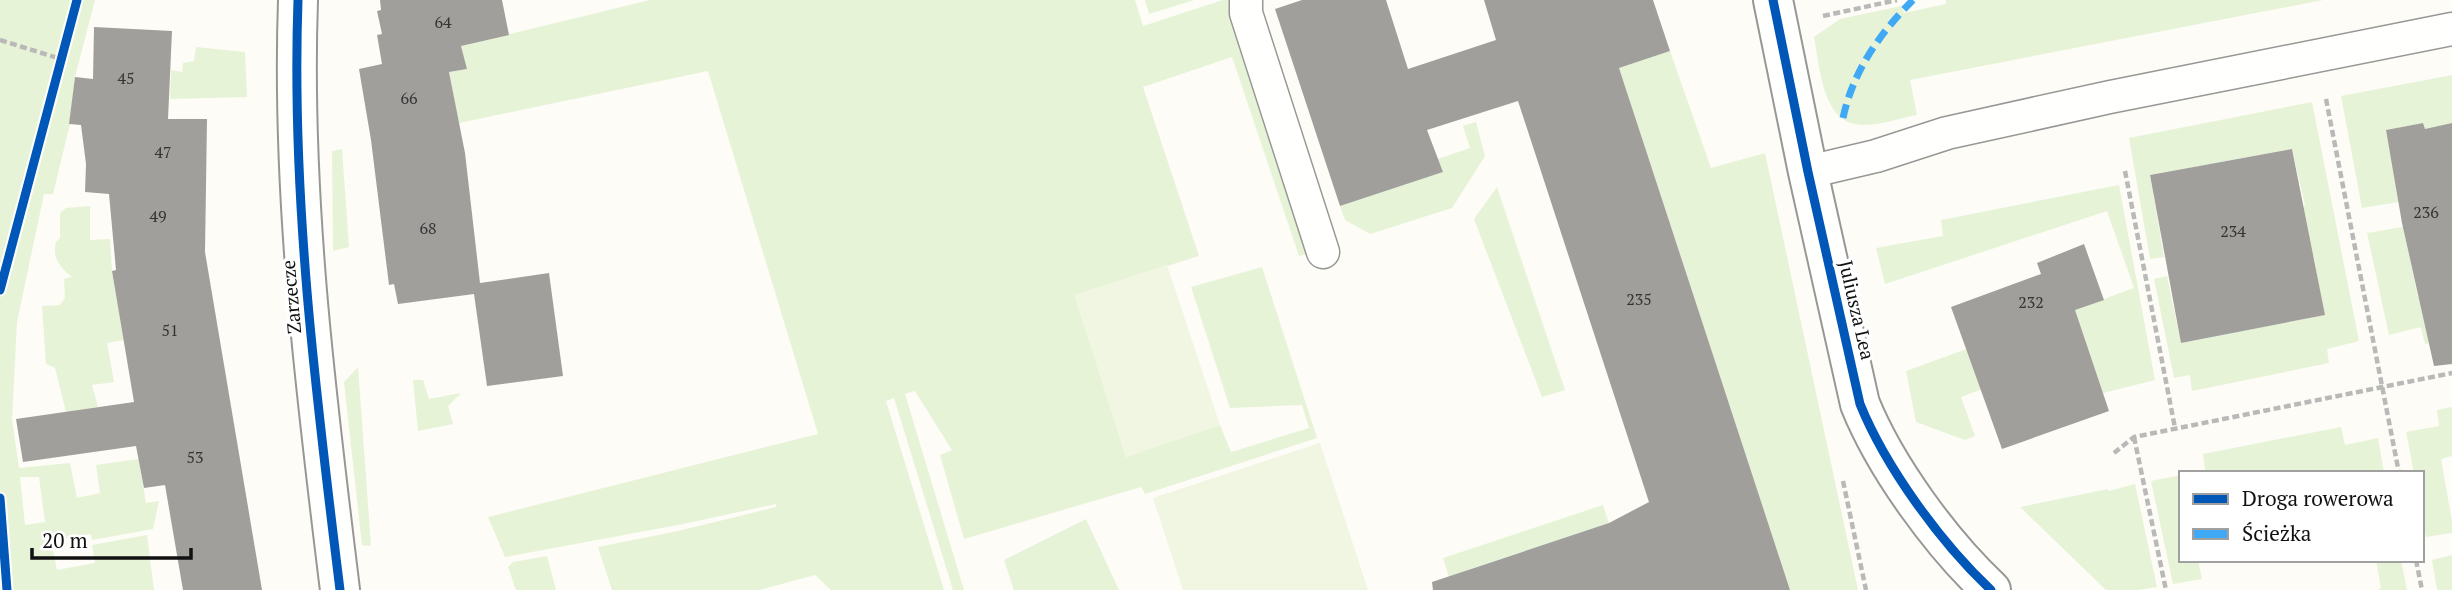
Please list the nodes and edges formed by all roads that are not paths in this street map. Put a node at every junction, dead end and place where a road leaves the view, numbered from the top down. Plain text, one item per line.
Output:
1 (298, 0) edge
2 (1246, 0) edge
3 (1773, 0) edge
4 (2452, 29) edge
5 (1808, 172) junction
6 (1323, 252) dead end
7 (340, 590) edge
8 (1991, 590) edge

1 - 7 street, Zarzecze
2 - 6 lane
3 - 5 street, Juliusza Lea
4 - 5 lane
5 - 8 street, Juliusza Lea

